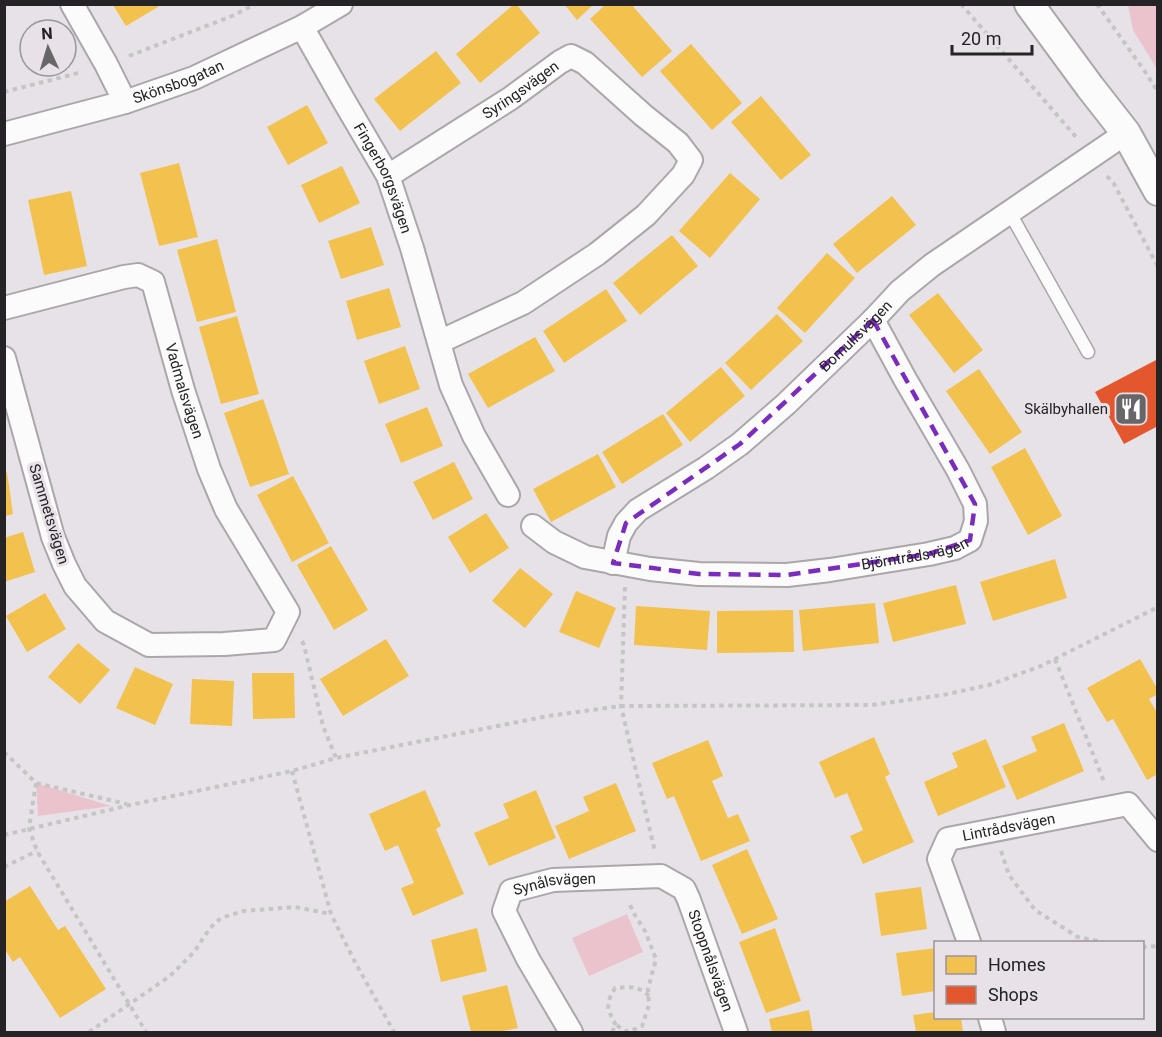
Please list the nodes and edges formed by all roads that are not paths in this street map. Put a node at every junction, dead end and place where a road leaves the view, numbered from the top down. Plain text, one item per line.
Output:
1 (72, 4) edge
2 (340, 4) edge
3 (1029, 4) edge
4 (302, 27) junction
5 (125, 102) junction
6 (1126, 133) junction
7 (4, 134) edge
8 (388, 176) junction
9 (1158, 191) edge
10 (1010, 213) junction
11 (4, 308) edge
12 (873, 320) junction
13 (439, 342) junction
14 (1088, 352) dead end
15 (4, 358) edge
16 (508, 495) dead end
17 (533, 526) dead end
18 (619, 564) junction
19 (283, 622) joint
20 (1158, 840) edge
21 (684, 888) joint
22 (969, 941) edge
23 (571, 1032) edge
24 (736, 1032) edge

1 - 5 street
2 - 4 street, Skönsbogatan
3 - 6 street
4 - 5 street, Skönsbogatan
4 - 8 street, Fingerborgsvägen
5 - 7 street, Skönsbogatan
6 - 9 street
6 - 10 street, Bomullsvägen
8 - 13 street, Fingerborgsvägen
8 - 13 street, Syringsvägen
10 - 12 street, Bomullsvägen
10 - 14 lane
11 - 19 street, Vadmalsvägen
12 - 18 street, Bomullsvägen
12 - 18 street, Björntrådsvägen
13 - 16 street, Fingerborgsvägen
15 - 19 street, Sammetsvägen
17 - 18 street
20 - 22 street, Lintrådsvägen
21 - 23 street, Synålsvägen
21 - 24 street, Stoppnålsvägen

